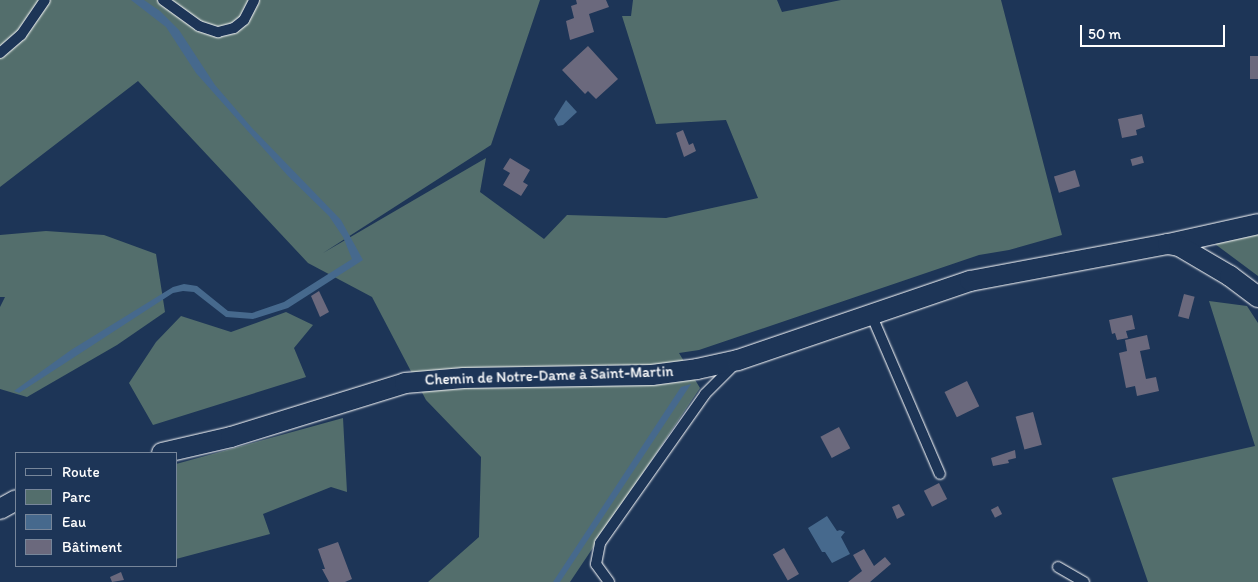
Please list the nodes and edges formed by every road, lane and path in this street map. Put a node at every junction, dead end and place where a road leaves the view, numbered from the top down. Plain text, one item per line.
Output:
1 (44, 0) edge
2 (162, 0) edge
3 (254, 0) edge
4 (0, 53) edge
5 (1258, 224) edge
6 (1168, 244) junction
7 (1258, 297) edge
8 (871, 314) junction
9 (738, 360) junction
10 (166, 452) edge
11 (940, 474) dead end
12 (15, 501) edge
13 (0, 509) edge
14 (1058, 567) dead end
15 (609, 582) edge
16 (1084, 582) edge

1 - 4 lane
2 - 3 lane
5 - 6 street, Chemin de Notre-Dame à Saint-Martin
6 - 7 street
6 - 8 street, Chemin de Notre-Dame à Saint-Martin
8 - 9 street, Chemin de Notre-Dame à Saint-Martin
8 - 11 lane
9 - 10 street, Chemin de Notre-Dame à Saint-Martin
9 - 15 lane
12 - 13 street
14 - 16 lane

